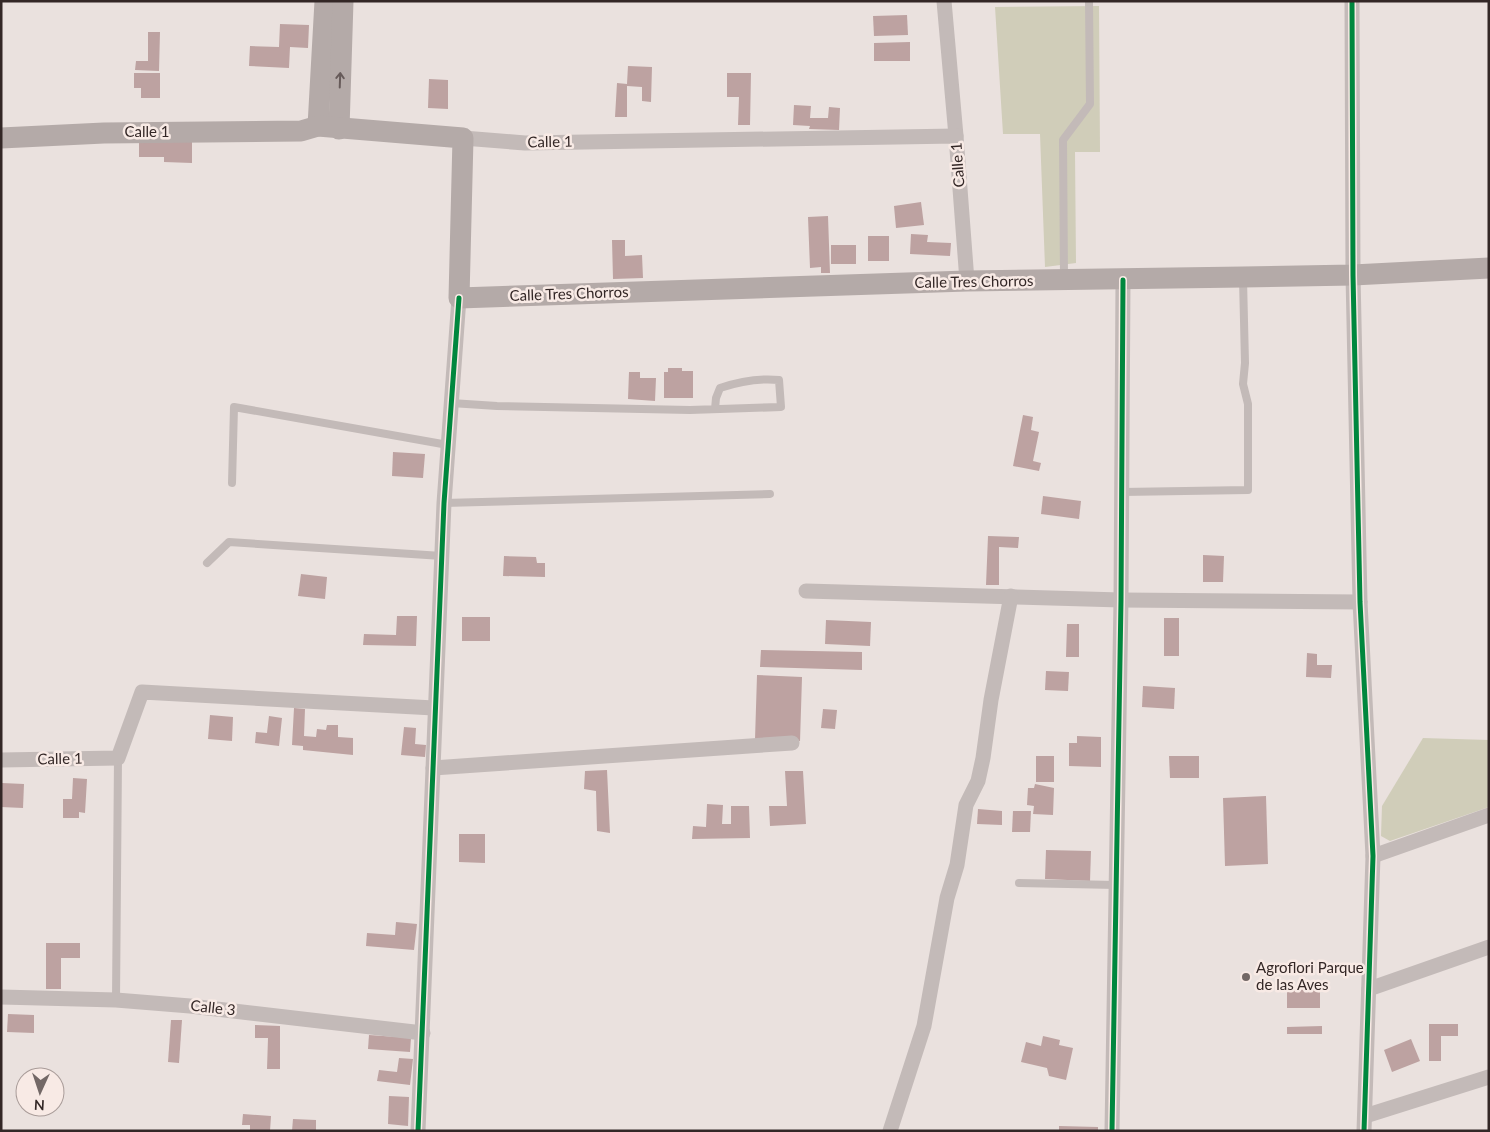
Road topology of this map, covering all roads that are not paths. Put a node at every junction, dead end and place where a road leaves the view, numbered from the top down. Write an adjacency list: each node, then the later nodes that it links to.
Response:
1 (325, 1): 6 (main road)
2 (343, 1): 7 (main road, one-way to 2)
3 (944, 1): 8 (street)
4 (1090, 1): 14 (lane)
5 (1352, 1): 12 (street)
6 (318, 126): 7 (main road, Calle 1); 9 (main road, Calle 1)
7 (339, 129): 10 (main road, Calle 1)
8 (956, 136): 10 (street, Calle 1); 16 (street, Calle 1)
9 (1, 138)
10 (463, 138): 17 (main road)
11 (1489, 268): 12 (main road, Calle Tres Chorros)
12 (1353, 275): 13 (main road, Calle Tres Chorros); 30 (street)
13 (1243, 277): 15 (main road, Calle Tres Chorros); 22 (lane)
14 (1064, 280): 15 (main road, Calle Tres Chorros); 16 (main road, Calle Tres Chorros)
15 (1123, 280): 22 (street)
16 (966, 281): 17 (main road, Calle Tres Chorros)
17 (458, 298): 18 (street)
18 (451, 403): 19 (lane); 20 (street)
19 (715, 409): 19 (lane)
20 (448, 445): 21 (lane); 24 (street)
21 (232, 483)
22 (1122, 492): 29 (street)
23 (770, 494): 24 (lane)
24 (444, 503): 25 (street)
25 (442, 556): 26 (lane); 31 (street)
26 (207, 563)
27 (806, 591): 28 (street)
28 (1011, 596): 29 (street); 48 (street)
29 (1121, 600): 30 (street); 39 (street)
30 (1360, 602): 37 (street)
31 (434, 708): 33 (street); 35 (street)
32 (792, 743): 35 (street)
33 (118, 758): 34 (street, Calle 1); 43 (lane)
34 (1, 760)
35 (433, 768): 44 (street)
36 (1489, 814): 37 (street)
37 (1373, 856): 41 (street)
38 (1018, 883): 39 (lane)
39 (1116, 884): 49 (street)
40 (1489, 947): 41 (street)
41 (1369, 989): 46 (street)
42 (1, 997): 43 (street, Calle 3)
43 (116, 1000): 44 (street, Calle 3)
44 (423, 1033): 47 (street)
45 (1489, 1077): 46 (street)
46 (1364, 1124)
47 (418, 1131)
48 (890, 1131)
49 (1112, 1131)

